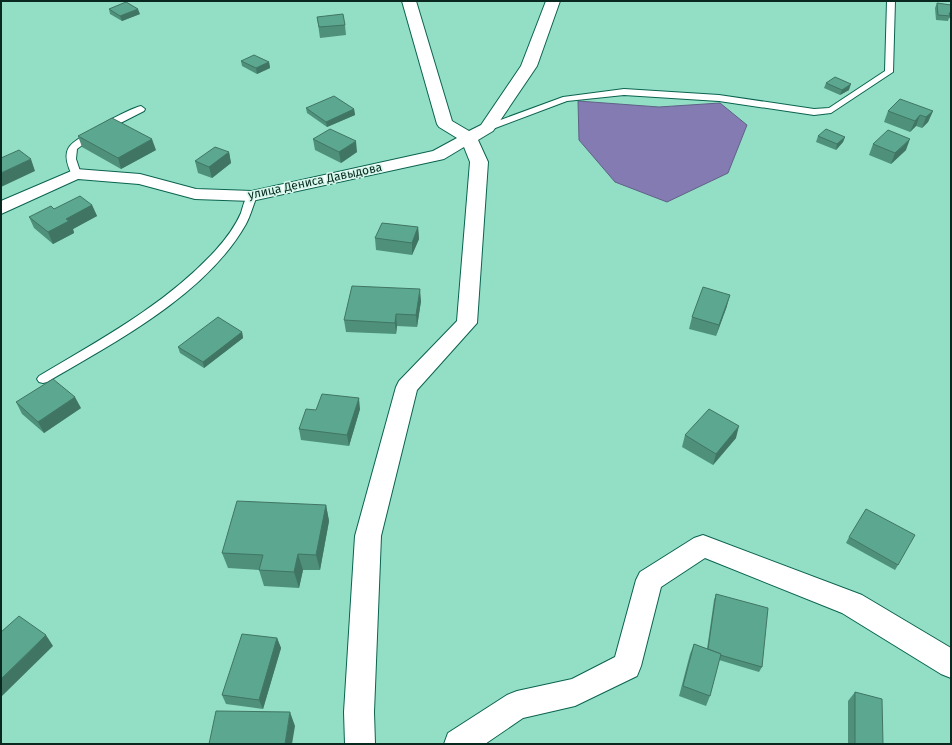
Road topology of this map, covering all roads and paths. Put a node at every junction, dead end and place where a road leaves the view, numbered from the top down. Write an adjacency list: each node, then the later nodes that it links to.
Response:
1 (409, 1): 5 (street)
2 (553, 1): 5 (street, улица Дениса Давыдова)
3 (891, 1): 5 (lane)
4 (141, 109): 6 (lane)
5 (478, 133): 7 (street, улица Дениса Давыдова); 11 (street)
6 (76, 174): 7 (street, улица Дениса Давыдова); 8 (street, улица Дениса Давыдова)
7 (252, 196): 9 (lane)
8 (1, 208)
9 (43, 379)
10 (951, 664): 12 (street)
11 (360, 744)
12 (458, 744)

